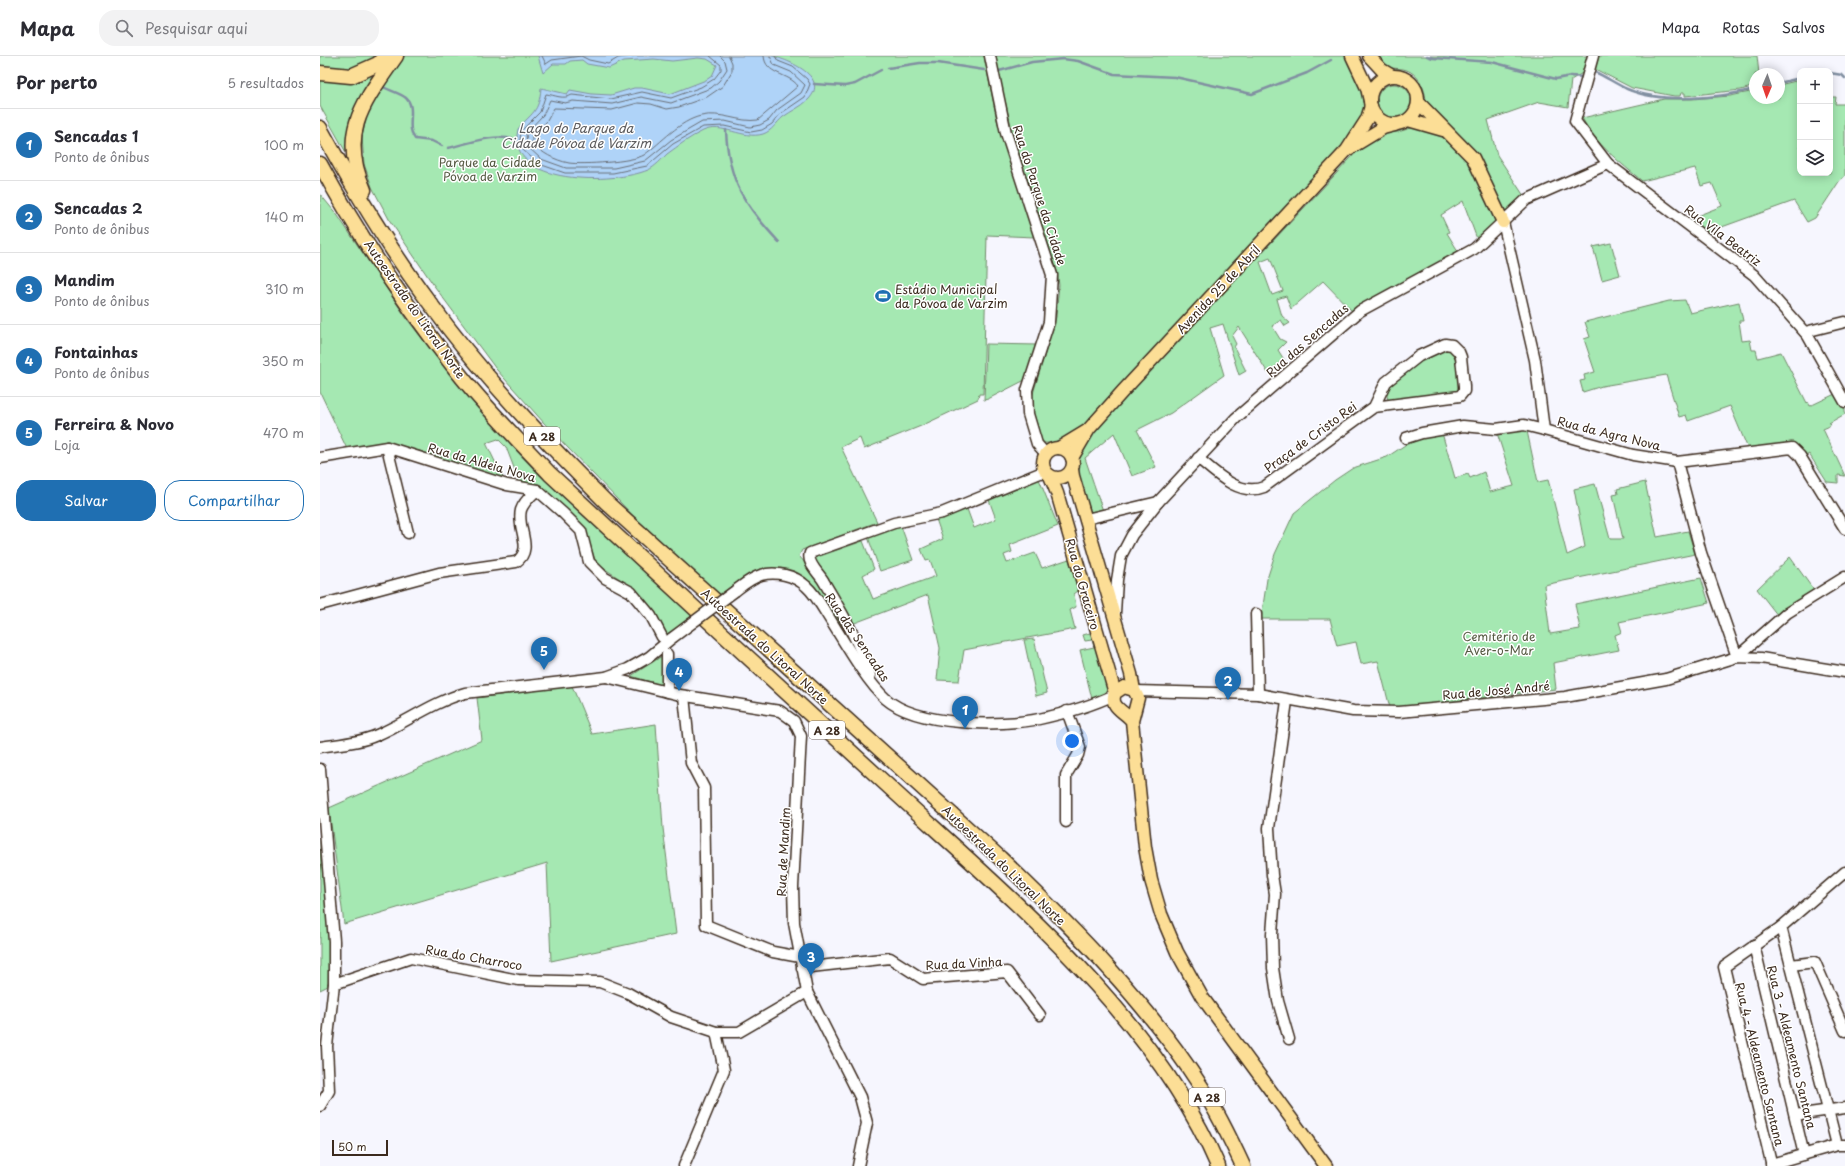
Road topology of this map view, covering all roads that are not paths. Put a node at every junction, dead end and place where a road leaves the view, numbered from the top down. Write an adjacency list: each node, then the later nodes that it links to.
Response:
1 (385, 56): 7 (highway)
2 (396, 56): 20 (highway)
3 (990, 56): 31 (street, Rua do Parque da Cidade)
4 (1352, 56): 10 (main road)
5 (1369, 56): 8 (main road)
6 (1593, 56): 17 (street, Rua Vila Beatriz)
7 (320, 73)
8 (1392, 76): 9 (main road); 10 (main road, Avenida 25 de Abril)
9 (1419, 103): 11 (main road); 14 (main road)
10 (1371, 104): 12 (main road); 15 (main road, Avenida 25 de Abril)
11 (1408, 120): 12 (main road, Avenida 25 de Abril); 14 (main road)
12 (1395, 124): 15 (main road, Avenida 25 de Abril)
13 (320, 128): 20 (highway, Autoestrada do Litoral Norte / A 28)
14 (1444, 130): 21 (main road)
15 (1347, 150): 26 (main road, Avenida 25 de Abril)
16 (320, 164): 19 (highway, Autoestrada do Litoral Norte / A 28)
17 (1608, 164): 21 (street, Rua das Sencadas); 23 (street, Rua Vila Beatriz)
18 (320, 182): 19 (highway)
19 (343, 206): 87 (highway, Autoestrada do Litoral Norte / A 28)
20 (369, 212): 88 (highway, Autoestrada do Litoral Norte / A 28)
21 (1502, 222): 27 (street, Rua da Agra Nova); 33 (street, Rua das Sencadas)
22 (1845, 322): 23 (street)
23 (1805, 332): 24 (street, Rua Vila Beatriz)
24 (1845, 402)
25 (1374, 406): 25 (street, Praça de Cristo Rei); 33 (street, Praça de Cristo Rei)
26 (1090, 429): 30 (main road, Avenida 25 de Abril); 35 (main road, Avenida 25 de Abril)
27 (1544, 430): 28 (street); 34 (street, Rua da Agra Nova)
28 (1406, 438)
29 (387, 447): 32 (street, Rua da Aldeia Nova); 37 (street, Rua da Aldeia Nova); 41 (street)
30 (1059, 448): 31 (main road, Avenida 25 de Abril); 35 (main road)
31 (1046, 454): 36 (main road)
32 (320, 458)
33 (1198, 458): 38 (street, Rua das Sencadas)
34 (1677, 462): 40 (street, Rua da Agra Nova); 49 (street)
35 (1072, 463): 36 (main road, Avenida 25 de Abril); 39 (main road)
36 (1048, 474): 50 (main road, Rua do Graceiro); 53 (street)
37 (537, 490): 43 (street); 46 (street, Rua da Aldeia Nova)
38 (1158, 502): 39 (street); 45 (street, Rua das Sencadas)
39 (1086, 519): 45 (main road)
40 (1845, 529)
41 (408, 533)
42 (1845, 577): 49 (street)
43 (320, 605)
44 (1256, 614): 55 (street)
45 (1115, 619): 47 (main road)
46 (662, 637)
47 (1125, 652): 50 (main road); 58 (main road)
48 (667, 654): 54 (street)
49 (1737, 657): 51 (street, Rua de José André); 59 (street, Rua de José André)
50 (1104, 658): 56 (main road, Rua do Graceiro)
51 (1845, 672)
52 (606, 676): 53 (street, Rua das Sencadas, bridge); 54 (street, Rua de Mandim); 63 (street)
53 (874, 686): 60 (street, Rua das Sencadas)
54 (667, 692): 57 (street, Rua de Mandim)
55 (1258, 694): 58 (street, Rua de José André); 59 (street, Rua de José André)
56 (1112, 695): 58 (main road); 60 (street, Rua das Sencadas); 61 (main road)
57 (684, 696): 69 (street); 69 (street, Rua de Mandim)
58 (1138, 696): 61 (main road); 62 (main road)
59 (1287, 701): 77 (street)
60 (1067, 711): 65 (street)
61 (1123, 712): 62 (main road)
62 (1132, 721): 89 (main road)
63 (320, 747)
64 (320, 769): 72 (street)
65 (1066, 822)
66 (1845, 872): 67 (street)
67 (1781, 926): 68 (street); 70 (street)
68 (1754, 945): 81 (street, Rua 3 - Aldeamento Santana); 84 (street, Rua 4 - Aldeamento Santana)
69 (800, 957): 71 (street, Rua de Mandim)
70 (1791, 965): 75 (street); 80 (street)
71 (802, 968): 73 (street, Rua de Mandim); 74 (street, Rua da Vinha)
72 (334, 984): 76 (street, Rua do Charroco); 78 (street)
73 (807, 992): 76 (street, Rua do Charroco); 86 (street, Rua de Mandim)
74 (1040, 1015)
75 (1845, 1031)
76 (716, 1032): 85 (street)
77 (1289, 1039)
78 (320, 1106)
79 (1845, 1108): 80 (street)
80 (1827, 1111): 81 (street); 82 (street)
81 (1795, 1115): 83 (street, Rua 3 - Aldeamento Santana)
82 (1841, 1145): 83 (street)
83 (1804, 1154): 84 (street)
84 (1771, 1165)
85 (684, 1166)
86 (858, 1166)
87 (1218, 1166)
88 (1243, 1166)
89 (1326, 1166)

